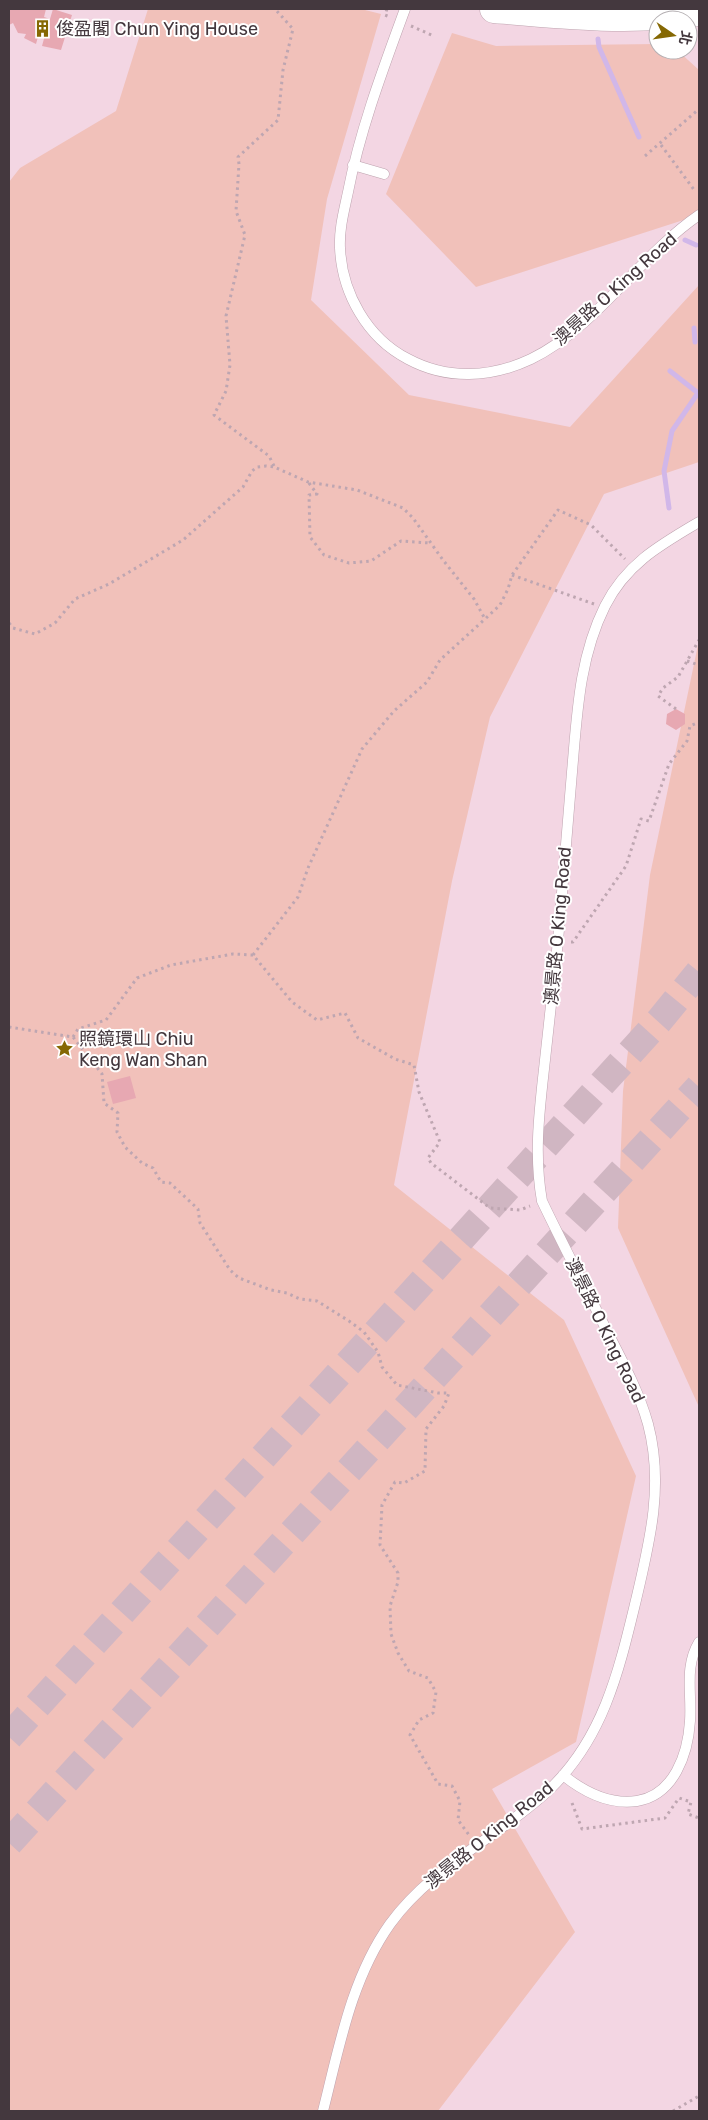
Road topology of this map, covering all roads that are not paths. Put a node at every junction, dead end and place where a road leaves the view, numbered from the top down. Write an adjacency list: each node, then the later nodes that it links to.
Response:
1 (405, 9): 4 (lane, 澳景路 O King Road)
2 (494, 9): 3 (main road)
3 (648, 16)
4 (353, 165): 5 (lane); 6 (lane, 澳景路 O King Road)
5 (384, 174)
6 (699, 215)
7 (699, 522): 9 (lane, 澳景路 O King Road)
8 (699, 1642): 9 (lane)
9 (563, 1775): 10 (lane, 澳景路 O King Road)
10 (323, 2111)

